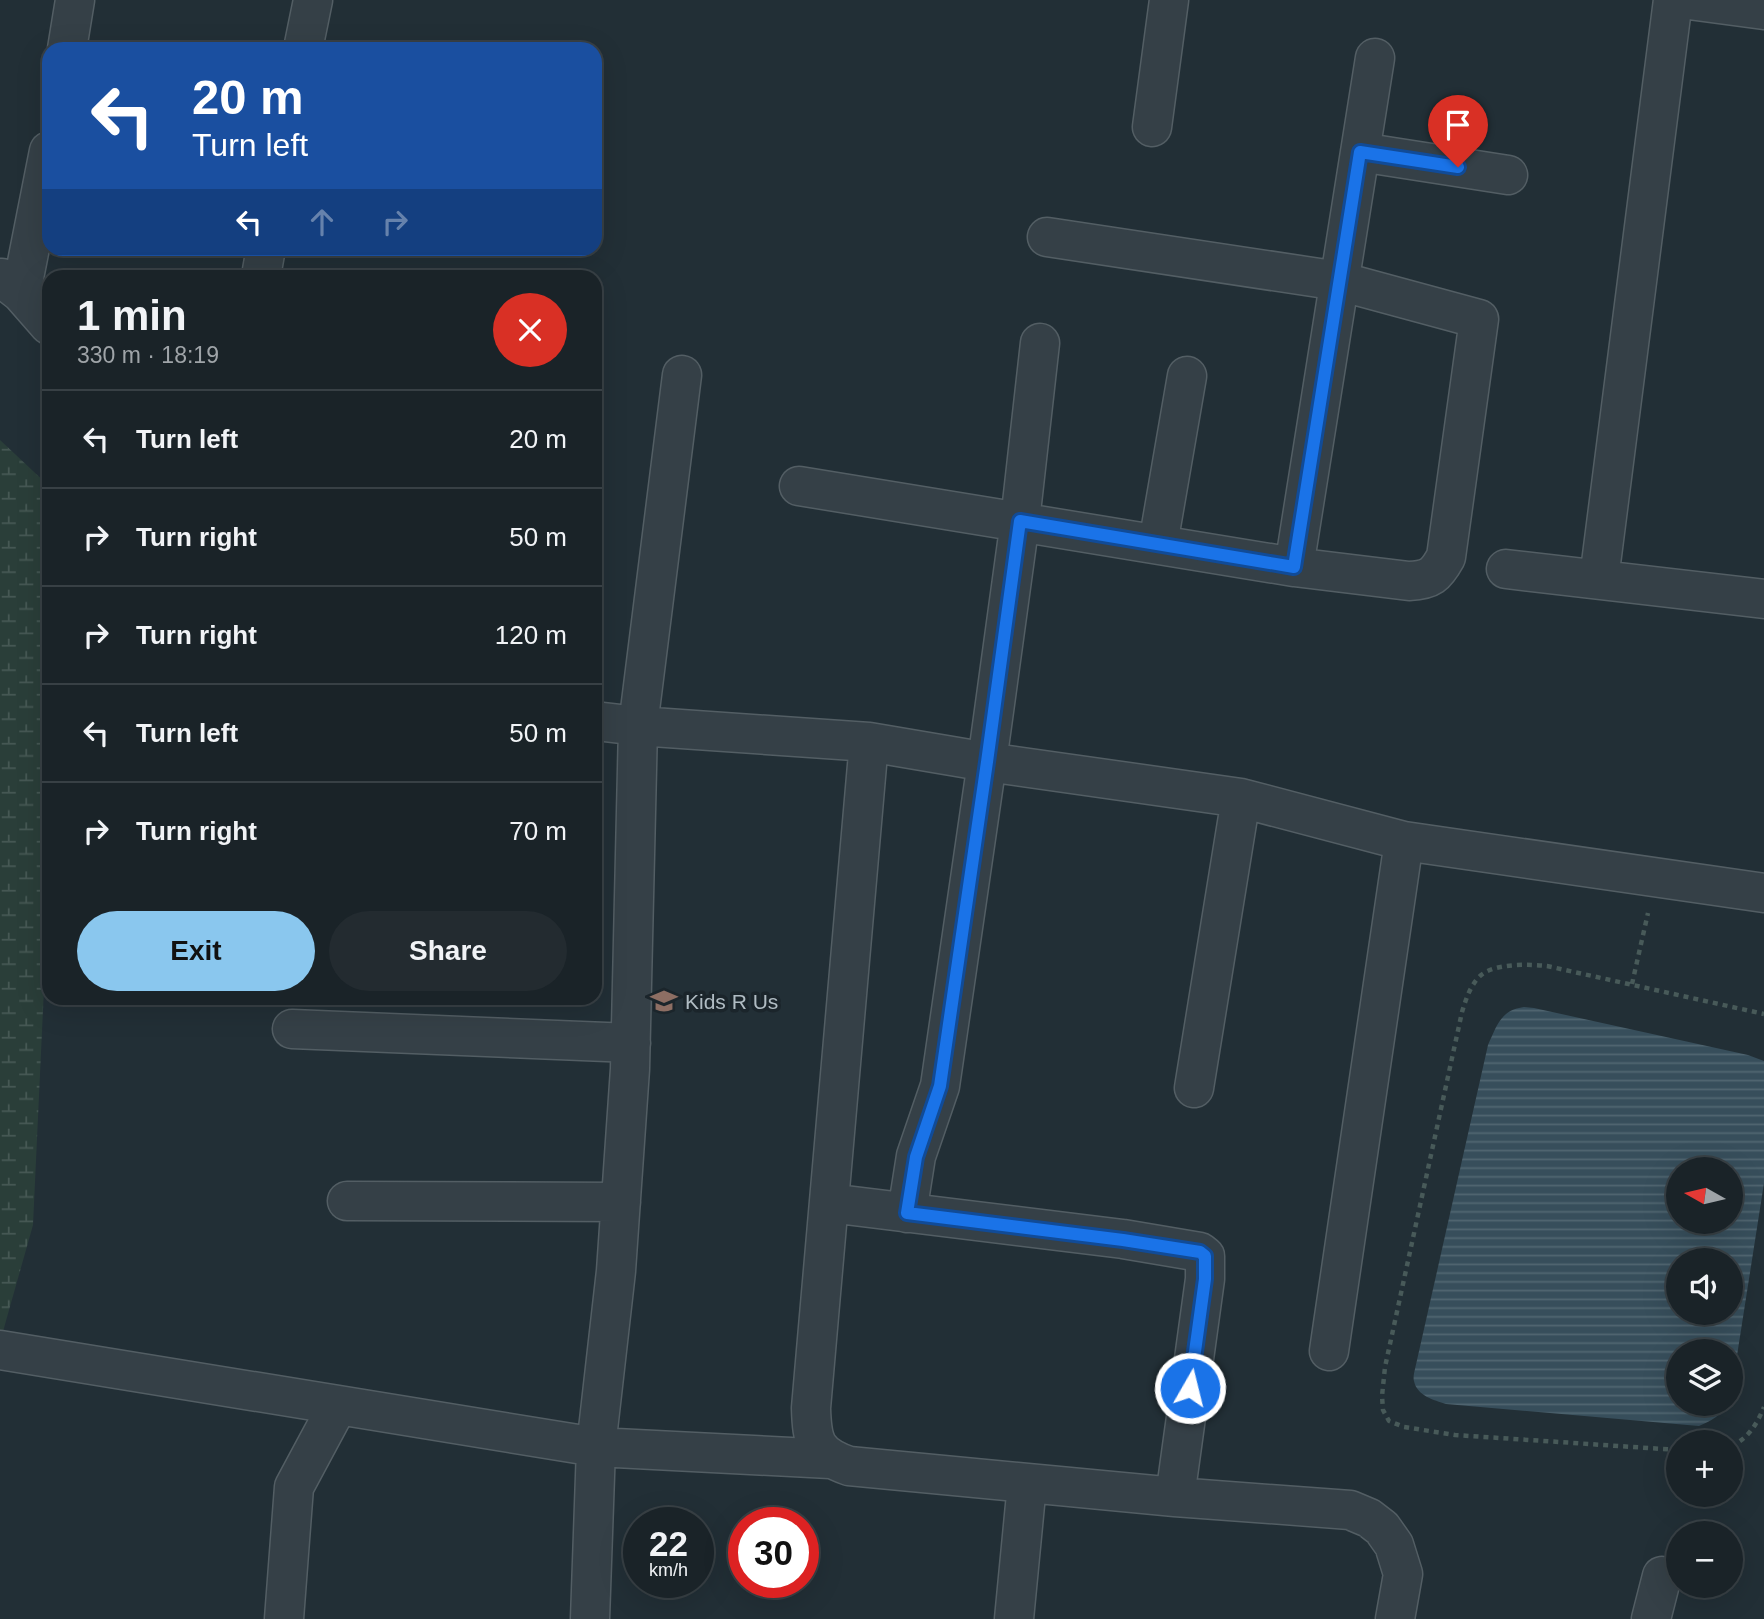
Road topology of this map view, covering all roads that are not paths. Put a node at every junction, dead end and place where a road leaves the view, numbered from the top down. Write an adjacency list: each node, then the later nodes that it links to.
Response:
1 (75, 0): 7 (street)
2 (313, 0): 8 (street)
3 (1169, 0): 10 (street)
4 (1674, 0): 26 (street)
5 (1689, 0): 6 (street)
6 (1764, 10)
7 (68, 42)
8 (304, 42)
9 (1375, 58): 11 (street)
10 (1152, 127)
11 (1360, 152): 13 (street); 15 (street)
12 (42, 175): 16 (street)
13 (1507, 175)
14 (1047, 237): 15 (street)
15 (1339, 281): 24 (street); 24 (street)
16 (10, 284): 17 (street)
17 (42, 317)
18 (1040, 342): 22 (street)
19 (682, 375): 29 (street)
20 (1187, 376): 23 (street)
21 (799, 486): 22 (street)
22 (1020, 521): 23 (street); 31 (street)
23 (1158, 544): 24 (street)
24 (1294, 567)
25 (1506, 569): 26 (street)
26 (1599, 579): 27 (street)
27 (1764, 599)
28 (602, 722): 29 (street)
29 (638, 726): 30 (street); 36 (street)
30 (869, 742): 31 (street); 40 (street)
31 (987, 762): 32 (street); 41 (street)
32 (1241, 798): 33 (street); 37 (street)
33 (1404, 842): 34 (street); 43 (street)
34 (1764, 893)
35 (292, 1029): 36 (street)
36 (631, 1043): 39 (street)
37 (1194, 1088)
38 (348, 1201): 39 (street)
39 (621, 1202): 45 (street)
40 (829, 1203): 41 (street); 46 (street)
41 (907, 1213): 48 (street)
42 (0, 1350): 44 (street)
43 (1329, 1351)
44 (338, 1405): 45 (street); 50 (street)
45 (596, 1447): 46 (street); 51 (street)
46 (830, 1459): 47 (street)
47 (1027, 1484): 48 (street); 52 (street)
48 (1175, 1497): 53 (street)
49 (1662, 1576): 54 (street)
50 (284, 1619)
51 (590, 1619)
52 (1014, 1619)
53 (1395, 1619)
54 (1651, 1619)

